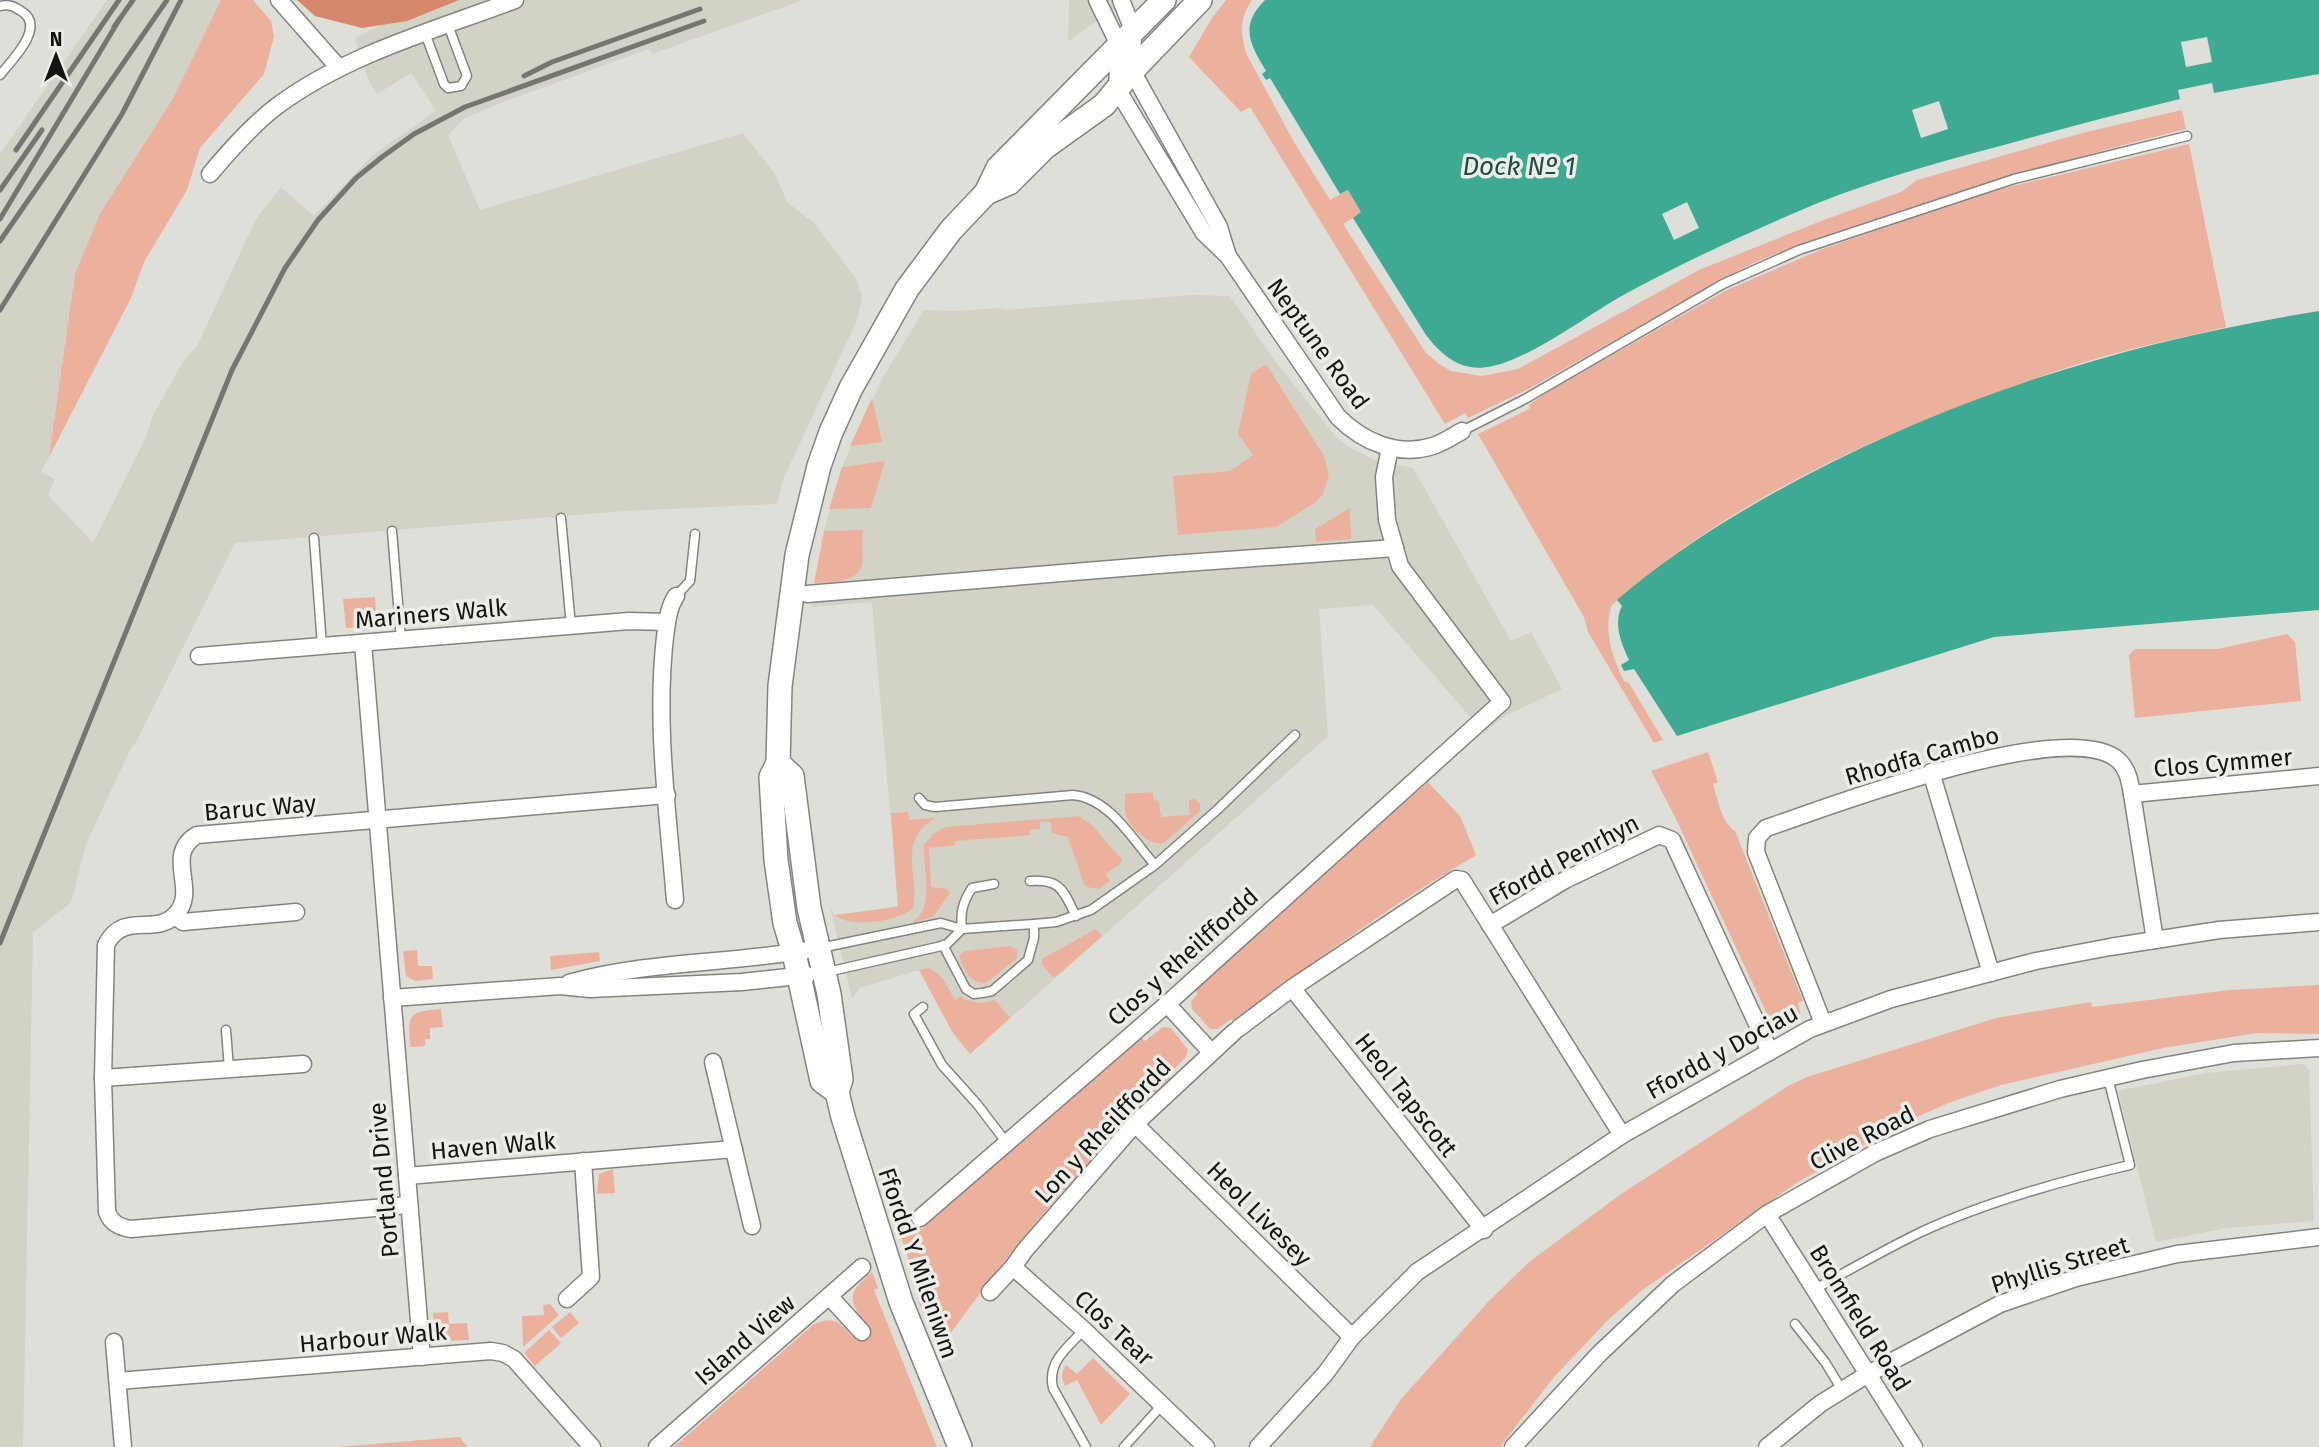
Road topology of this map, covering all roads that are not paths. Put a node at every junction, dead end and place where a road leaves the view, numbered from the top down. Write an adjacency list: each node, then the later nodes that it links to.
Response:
1 (279, 0): 11 (street)
2 (516, 0): 8 (street)
3 (1097, 0): 10 (street)
4 (1121, 0): 10 (street)
5 (1164, 0): 10 (street, Ffordd Y Mileniwm)
6 (1200, 0): 12 (street, Ffordd Y Mileniwm)
7 (0, 6): 13 (lane)
8 (448, 25): 9 (street); 9 (lane)
9 (425, 33): 11 (street)
10 (1126, 38): 12 (street); 14 (street); 17 (street, Ffordd Y Mileniwm)
11 (339, 68): 16 (street)
12 (1132, 71): 14 (street, Ffordd Y Mileniwm); 18 (street, Neptune Road)
13 (0, 75)
14 (1117, 89): 17 (street, Ffordd Y Mileniwm); 18 (street, Neptune Road)
15 (2187, 136): 19 (lane)
16 (210, 174)
17 (986, 193): 35 (street, Ffordd Y Mileniwm)
18 (1228, 256): 20 (street, Neptune Road)
19 (1462, 431): 20 (street, Neptune Road)
20 (1390, 447): 25 (street)
21 (561, 518): 29 (lane)
22 (392, 531): 30 (lane)
23 (695, 534): 27 (lane)
24 (314, 538): 32 (lane)
25 (1395, 548): 26 (street); 63 (street, Clos y Rheilffordd)
26 (807, 594)
27 (676, 596): 28 (street)
28 (667, 622): 29 (street, Mariners Walk); 39 (street)
29 (570, 626): 30 (street, Mariners Walk)
30 (401, 640): 31 (street, Mariners Walk)
31 (363, 643): 32 (street, Mariners Walk); 41 (street, Portland Drive)
32 (322, 646): 33 (street, Mariners Walk)
33 (199, 656)
34 (1295, 735): 42 (lane)
35 (778, 763): 55 (street, Ffordd Y Mileniwm); 56 (street, Ffordd Y Mileniwm)
36 (1931, 772): 38 (street, Rhodfa Cambo); 58 (street); 65 (street, Rhodfa Cambo)
37 (2319, 776): 38 (street, Clos Cymmer)
38 (2132, 794): 53 (street, Rhodfa Cambo)
39 (667, 796): 41 (street); 45 (street)
40 (919, 799): 42 (lane)
41 (378, 820): 47 (street, Baruc Way); 62 (street, Portland Drive)
42 (1154, 865): 48 (lane)
43 (1030, 881): 48 (lane)
44 (994, 884): 52 (lane)
45 (675, 900)
46 (296, 912): 47 (street)
47 (175, 916): 73 (street)
48 (1076, 916): 50 (lane)
49 (2319, 922): 53 (street, Ffordd y Dociau)
50 (1034, 924): 52 (lane); 54 (lane)
51 (1490, 925): 61 (street, Lon y Rheilffordd); 69 (street, Ffordd Penrhyn); 77 (street, Ffordd Penrhyn)
52 (962, 929): 54 (lane); 55 (lane)
53 (2155, 940): 58 (street, Ffordd y Dociau)
54 (943, 946): 57 (lane)
55 (819, 948): 56 (street); 57 (street, Ffordd Y Mileniwm)
56 (794, 953): 59 (street, Ffordd Y Mileniwm); 60 (street)
57 (824, 973): 59 (street); 75 (street, Ffordd Y Mileniwm)
58 (1991, 973): 65 (street, Ffordd y Dociau)
59 (799, 976): 60 (street); 75 (street, Ffordd Y Mileniwm)
60 (560, 986): 62 (street)
61 (1293, 988): 68 (street, Lon y Rheilffordd); 86 (street, Heol Tapscott)
62 (392, 998): 81 (street, Portland Drive)
63 (1167, 1004): 68 (street); 78 (street, Clos y Rheilffordd)
64 (923, 1007): 78 (lane)
65 (1823, 1023): 69 (street, Ffordd y Dociau)
66 (226, 1030): 72 (lane)
67 (2319, 1048): 74 (street, Clive Road)
68 (1211, 1052): 76 (street, Lon y Rheilffordd)
69 (1770, 1052): 77 (street, Ffordd y Dociau)
70 (713, 1062): 79 (street)
71 (303, 1064): 72 (street)
72 (229, 1069): 73 (street)
73 (103, 1078): 82 (street)
74 (2108, 1078): 83 (street, Clive Road); 90 (lane)
75 (837, 1093): 107 (street, Ffordd Y Mileniwm)
76 (1135, 1124): 89 (street, Lon y Rheilffordd); 97 (street, Heol Livesey)
77 (1622, 1135): 86 (street, Ffordd y Dociau)
78 (1006, 1142): 84 (street, Clos y Rheilffordd)
79 (734, 1149): 80 (street, Haven Walk); 85 (street)
80 (583, 1161): 81 (street, Haven Walk); 93 (street, Haven Walk)
81 (407, 1175): 82 (street, Portland Drive)
82 (409, 1205): 99 (street, Portland Drive)
83 (1767, 1214): 90 (street, Bromfield Road); 112 (street, Clive Road)
84 (920, 1218)
85 (752, 1226)
86 (1484, 1230): 97 (street, Ffordd y Dociau)
87 (2319, 1237): 100 (street, Phyllis Street)
88 (862, 1267): 92 (street, Island View)
89 (1013, 1267): 91 (street); 95 (street, Clos Tear)
90 (1815, 1289): 100 (street, Bromfield Road)
91 (990, 1292)
92 (830, 1296): 96 (street); 106 (street, Island View)
93 (567, 1299)
94 (1795, 1324): 102 (lane)
95 (1084, 1331): 103 (street, Clos Tear); 108 (lane)
96 (862, 1332)
97 (1352, 1338): 111 (street, Ffordd y Dociau)
98 (114, 1342): 101 (street)
99 (422, 1357): 101 (street, Harbour Walk); 105 (street, Harbour Walk)
100 (1868, 1374): 102 (street, Phyllis Street); 114 (street, Bromfield Road)
101 (118, 1381): 104 (street)
102 (1842, 1390): 113 (street, Phyllis Street)
103 (1163, 1405): 109 (lane); 110 (street, Clos Tear)
104 (123, 1447)
105 (592, 1447)
106 (657, 1447)
107 (960, 1447)
108 (1086, 1447)
109 (1124, 1447)
110 (1206, 1447)
111 (1258, 1447)
112 (1513, 1447)
113 (1767, 1447)
114 (1914, 1447)

